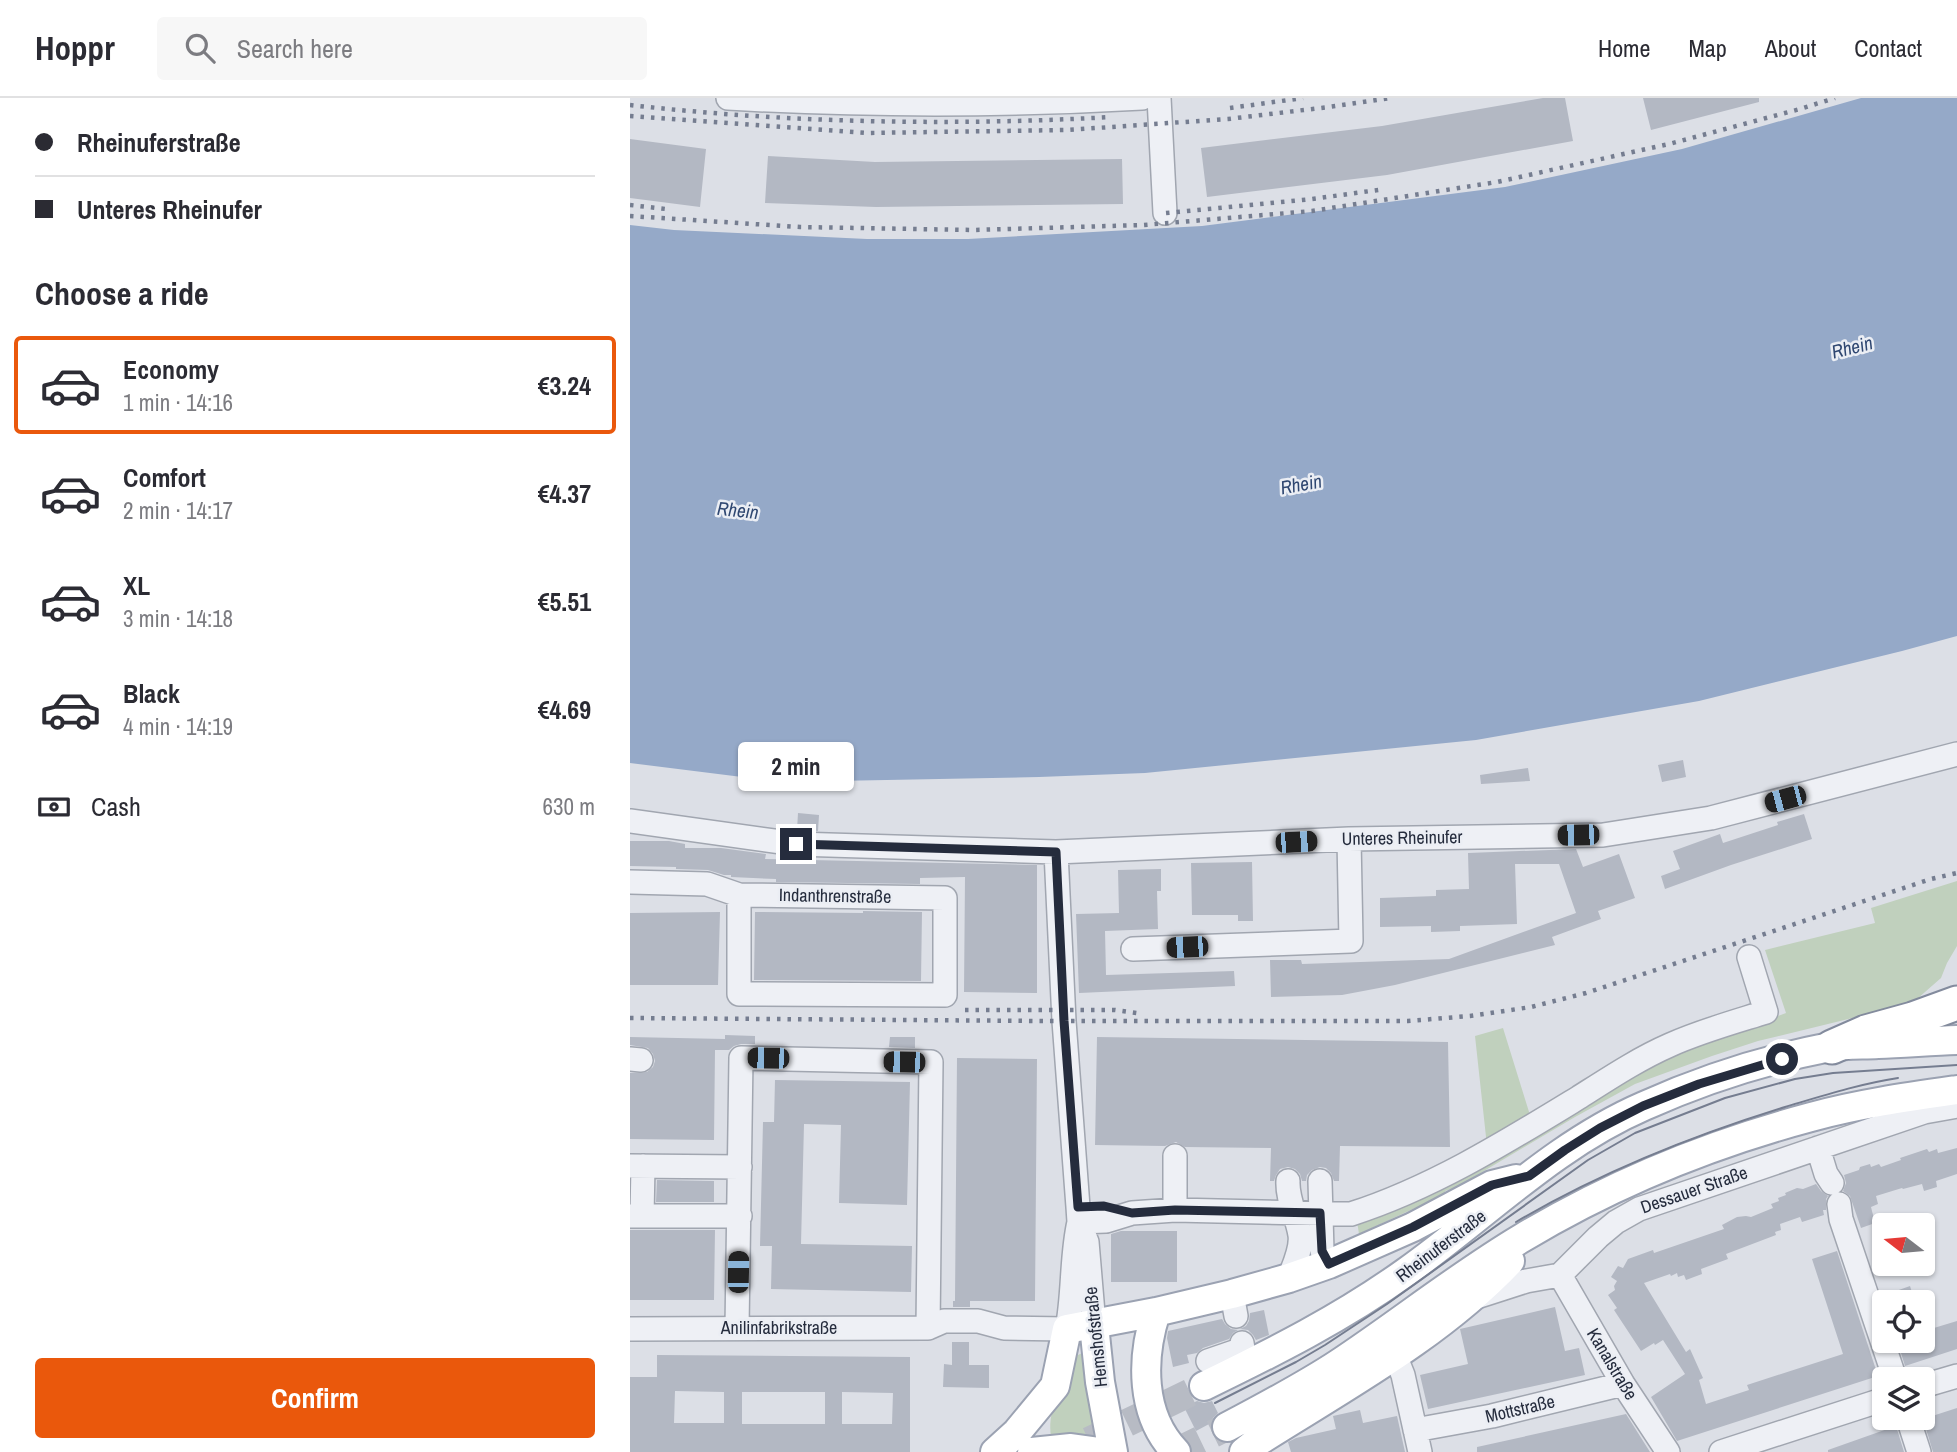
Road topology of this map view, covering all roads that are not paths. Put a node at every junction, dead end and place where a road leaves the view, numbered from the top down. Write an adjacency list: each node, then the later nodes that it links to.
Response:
1 (728, 98): 4 (street)
2 (1142, 98): 4 (street)
3 (1158, 98): 5 (street)
4 (960, 102)
5 (1165, 213)
6 (1957, 754): 8 (street, Unteres Rheinufer)
7 (630, 821): 9 (street, Unteres Rheinufer)
8 (1349, 839): 9 (street, Unteres Rheinufer); 12 (street)
9 (1056, 852): 26 (street, Hemshofstraße)
10 (630, 882): 11 (street, Indanthrenstraße)
11 (739, 895): 11 (street, Indanthrenstraße)
12 (1133, 949)
13 (1749, 957): 25 (street)
14 (1957, 1003): 16 (highway)
15 (1957, 1040): 16 (main road, Rheinuferstraße)
16 (1832, 1047): 23 (main road, Rheinuferstraße)
17 (1957, 1090): 29 (main road, Rheinuferstraße)
18 (1957, 1106): 19 (street, Dessauer Straße)
19 (1818, 1147): 31 (street, Dessauer Straße); 41 (street)
20 (1175, 1156): 24 (street)
21 (636, 1166): 22 (street); 27 (street)
22 (740, 1167): 28 (street); 37 (street)
23 (1529, 1176): 30 (main road); 42 (main road, Rheinuferstraße)
24 (1175, 1210): 25 (street); 26 (street)
25 (1304, 1212): 25 (street); 30 (street); 32 (street)
26 (1079, 1214): 35 (street, Hemshofstraße)
27 (636, 1216): 28 (street)
28 (740, 1216): 36 (street)
29 (1543, 1226): 33 (main road); 48 (main road, Rheinuferstraße)
30 (1329, 1264): 32 (main road)
31 (1560, 1275): 33 (street); 45 (street, Kanalstraße)
32 (1289, 1278): 34 (main road)
33 (1470, 1299): 40 (main road)
34 (1156, 1312): 35 (main road); 55 (main road)
35 (1080, 1327): 37 (street, Anilinfabrikstraße); 46 (main road); 54 (main road, Hemshofstraße)
36 (737, 1328): 37 (street, Anilinfabrikstraße); 38 (street, Anilinfabrikstraße)
37 (928, 1328)
38 (630, 1329)
39 (1242, 1343): 42 (street)
40 (1395, 1355): 50 (street, Mottstraße); 56 (main road)
41 (1891, 1367)
42 (1206, 1373)
43 (1957, 1376): 44 (street)
44 (1935, 1382)
45 (1623, 1384): 50 (street, Mottstraße); 57 (street, Kanalstraße)
46 (1055, 1386): 51 (main road); 52 (main road)
47 (1872, 1403): 58 (street)
48 (1227, 1427)
49 (1912, 1430): 59 (street)
50 (1418, 1441)
51 (1040, 1451): 53 (main road)
52 (995, 1452)
53 (1100, 1452)
54 (1113, 1452)
55 (1176, 1452)
56 (1244, 1452)
57 (1668, 1452)
58 (1721, 1452)
59 (1919, 1452)

